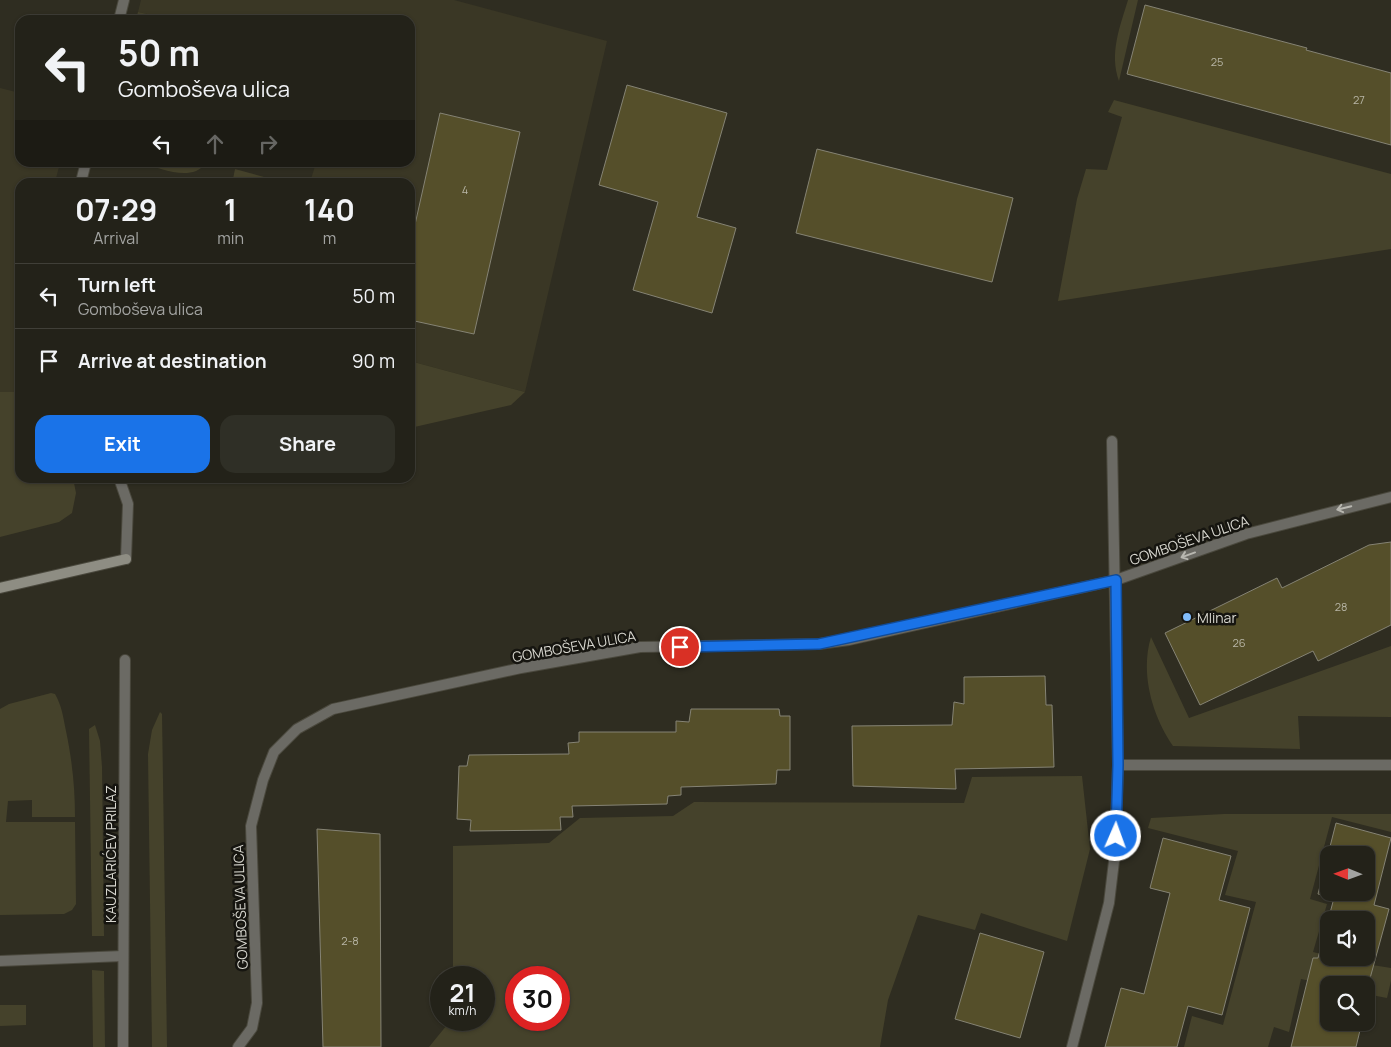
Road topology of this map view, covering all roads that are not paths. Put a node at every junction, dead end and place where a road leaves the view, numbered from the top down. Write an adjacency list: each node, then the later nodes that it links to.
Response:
1 (124, 0): 2 (street)
2 (120, 15)
3 (1112, 441): 7 (street)
4 (121, 483): 6 (street)
5 (1391, 496): 7 (street, GOMBOŠEVA ULICA, one-way to 7)
6 (126, 559): 8 (main road)
7 (1116, 580): 10 (street); 15 (street, GOMBOŠEVA ULICA)
8 (0, 588)
9 (125, 660): 12 (street, KAUZLARIĆEV PRILAZ)
10 (1118, 765): 11 (street); 16 (street)
11 (1391, 766)
12 (124, 956): 13 (street); 14 (street, KAUZLARIĆEV PRILAZ)
13 (0, 961)
14 (123, 1047)
15 (238, 1047)
16 (1072, 1047)

